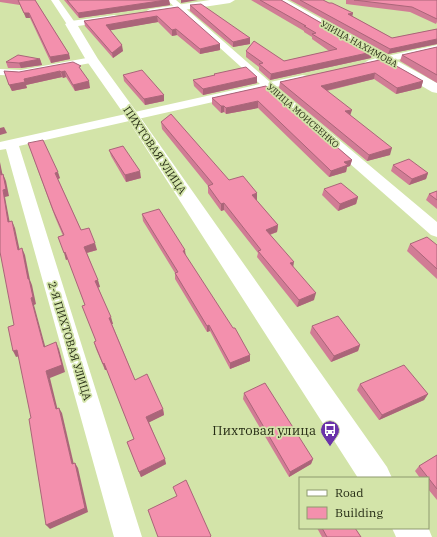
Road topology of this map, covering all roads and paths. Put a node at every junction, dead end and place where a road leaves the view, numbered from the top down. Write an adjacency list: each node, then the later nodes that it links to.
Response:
1 (55, 0): 7 (street, ПИХТОВАЯ УЛИЦА)
2 (230, 0): 4 (street)
3 (280, 0): 9 (street, УЛИЦА НАХИМОВА)
4 (175, 4): 5 (street); 14 (street, УЛИЦА МОИСЕЕНКО)
5 (137, 14)
6 (122, 16): 7 (street)
7 (71, 24): 10 (street, ПИХТОВАЯ УЛИЦА)
8 (437, 48): 9 (street)
9 (388, 59): 11 (street); 15 (street, УЛИЦА НАХИМОВА)
10 (92, 60): 12 (street); 16 (street, ПИХТОВАЯ УЛИЦА)
11 (358, 66)
12 (0, 72)
13 (313, 76): 14 (street)
14 (268, 86): 16 (street); 18 (street, УЛИЦА МОИСЕЕНКО)
15 (437, 89)
16 (133, 117): 17 (street); 19 (street, ПИХТОВАЯ УЛИЦА)
17 (6, 145): 20 (street, 2-Я ПИХТОВАЯ УЛИЦА)
18 (437, 231)
19 (375, 477)
20 (128, 537)

